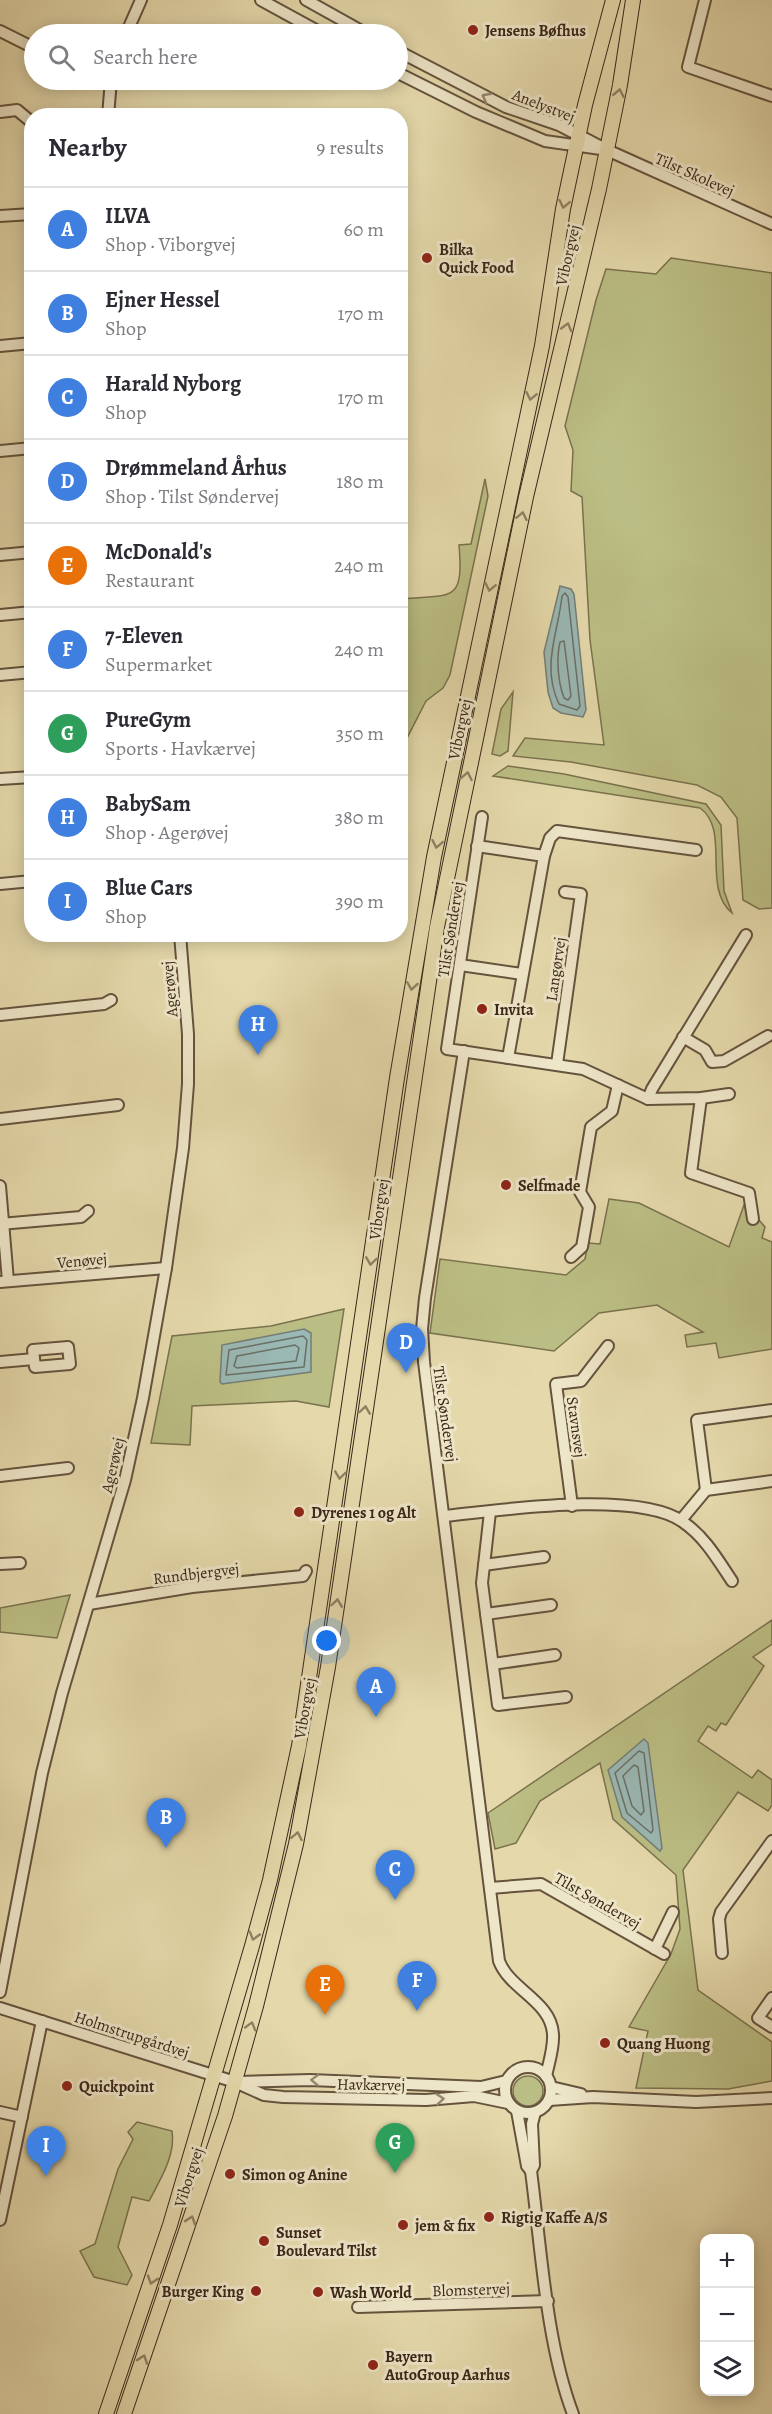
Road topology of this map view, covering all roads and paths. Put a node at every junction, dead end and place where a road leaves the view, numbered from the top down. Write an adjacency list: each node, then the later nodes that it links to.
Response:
1 (141, 0): 7 (street)
2 (261, 0): 8 (street)
3 (306, 0): 9 (street)
4 (613, 0): 19 (main road, Viborgvej)
5 (633, 0): 20 (main road, Viborgvej, one-way to 5)
6 (705, 0): 15 (street)
7 (130, 24)
8 (305, 24)
9 (349, 24)
10 (0, 31): 11 (street)
11 (24, 43)
12 (408, 56): 19 (street, Anelystvej, one-way to 12)
13 (408, 78): 19 (street, Anelystvej)
14 (110, 90): 16 (street)
15 (772, 96)
16 (109, 108)
17 (0, 112): 18 (street)
18 (24, 116)
19 (578, 141): 20 (street, Anelystvej); 102 (main road, Viborgvej, one-way to 102)
20 (607, 150): 23 (street, Tilst Skolevej); 105 (main road, Viborgvej, one-way to 20)
21 (24, 214): 22 (street)
22 (0, 216)
23 (772, 224)
24 (24, 344): 25 (street)
25 (0, 346)
26 (24, 449): 27 (street)
27 (0, 451)
28 (24, 553): 29 (street)
29 (0, 555)
30 (24, 613): 31 (street)
31 (0, 615)
32 (24, 673): 33 (street)
33 (0, 675)
34 (24, 778): 35 (street)
35 (0, 779)
36 (482, 816): 37 (street, Tilst Søndervej)
37 (477, 846): 39 (street); 45 (street, Tilst Søndervej)
38 (696, 850): 39 (street)
39 (544, 856): 46 (street)
40 (24, 882): 41 (street)
41 (0, 884)
42 (565, 892): 53 (street, Langørvej)
43 (746, 935): 50 (street)
44 (181, 942): 65 (street, Agerøvej)
45 (460, 965): 46 (street); 51 (street, Tilst Søndervej)
46 (522, 974): 52 (street)
47 (111, 999): 48 (street)
48 (0, 1015)
49 (768, 1036): 50 (street)
50 (683, 1037): 57 (street)
51 (464, 1051): 52 (street); 77 (street, Tilst Søndervej)
52 (508, 1058): 53 (street)
53 (557, 1064): 54 (street)
54 (618, 1085): 57 (street); 64 (street)
55 (729, 1094): 56 (street)
56 (701, 1098): 57 (street); 62 (street)
57 (648, 1099)
58 (118, 1106): 59 (street)
59 (0, 1119)
60 (0, 1186): 63 (street)
61 (88, 1211): 63 (street)
62 (753, 1219)
63 (2, 1224): 66 (street)
64 (571, 1257)
65 (166, 1268): 66 (street, Venøvej); 85 (street, Agerøvej)
66 (4, 1282)
67 (608, 1346): 75 (street, Stavnsvej)
68 (34, 1359): 69 (street)
69 (0, 1362)
70 (772, 1410): 74 (street)
71 (68, 1468): 72 (street)
72 (0, 1476)
73 (772, 1481): 74 (street)
74 (706, 1490): 78 (street)
75 (572, 1506): 76 (street); 78 (street)
76 (490, 1512): 77 (street); 82 (street)
77 (444, 1516): 92 (street, Tilst Søndervej)
78 (681, 1520): 84 (street)
79 (544, 1557): 82 (street)
80 (20, 1563): 81 (street)
81 (0, 1564)
82 (484, 1565): 87 (street)
83 (306, 1572): 85 (street, Rundbjergvej)
84 (732, 1581)
85 (89, 1604): 95 (street, Agerøvej)
86 (551, 1605): 87 (street)
87 (486, 1614): 89 (street)
88 (555, 1655): 89 (street)
89 (493, 1664): 90 (street)
90 (566, 1697)
91 (772, 1841): 94 (street)
92 (489, 1888): 93 (street, Tilst Søndervej); 100 (street, Tilst Søndervej)
93 (673, 1912)
94 (722, 1953)
95 (0, 1992)
96 (772, 1998): 99 (street)
97 (0, 2008): 98 (street, Holmstrupgårdvej)
98 (42, 2021): 102 (street, Holmstrupgårdvej); 116 (street)
99 (772, 2027)
100 (552, 2048): 101 (street); 103 (street, Tilst Søndervej)
101 (536, 2068): 103 (street); 104 (street)
102 (214, 2076): 105 (street, Havkærvej); 121 (main road, Viborgvej, one-way to 121)
103 (546, 2076): 106 (street)
104 (506, 2080): 105 (street, Havkærvej, one-way to 105); 112 (street)
105 (235, 2082): 112 (street, Havkærvej, one-way to 112); 122 (main road, Viborgvej, one-way to 105)
106 (551, 2087): 108 (street); 111 (street)
107 (772, 2093): 109 (street)
108 (593, 2097): 109 (street); 111 (street)
109 (751, 2098): 110 (street)
110 (772, 2098)
111 (549, 2100): 115 (street)
112 (508, 2103): 113 (street)
113 (517, 2111): 115 (street); 117 (street)
114 (0, 2112): 116 (street)
115 (535, 2112): 117 (street)
116 (21, 2117): 118 (street)
117 (531, 2171): 119 (street)
118 (0, 2220)
119 (548, 2301): 120 (street, Blomstervej); 123 (street)
120 (358, 2307)
121 (106, 2414)
122 (123, 2414)
123 (573, 2414)

